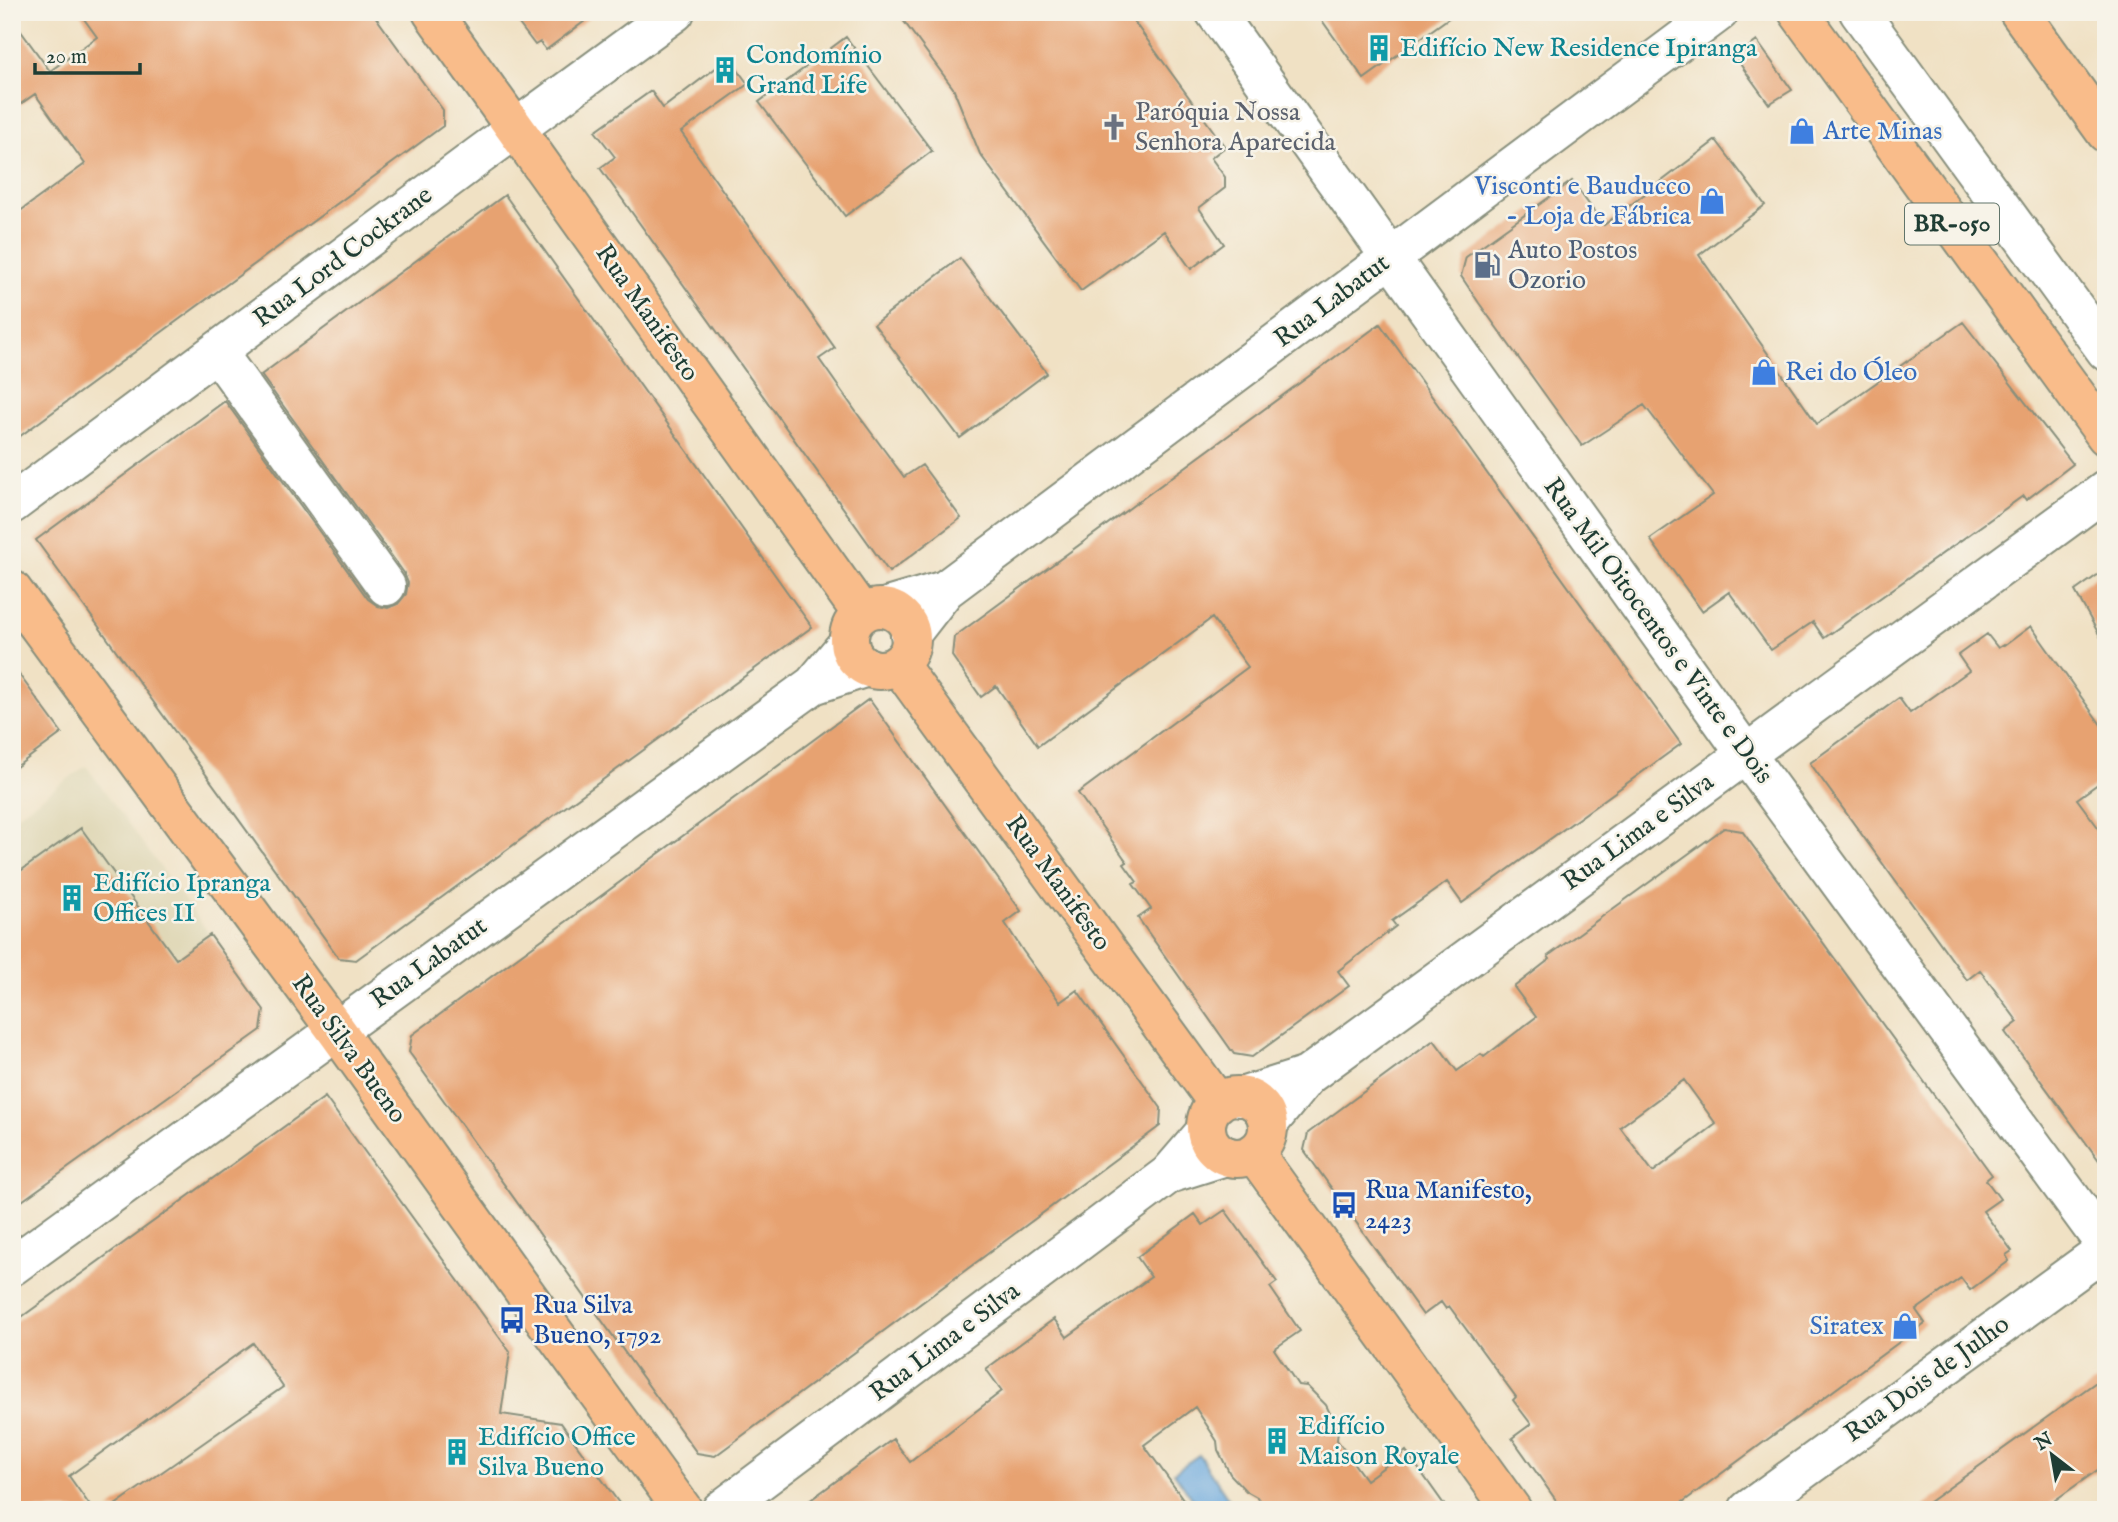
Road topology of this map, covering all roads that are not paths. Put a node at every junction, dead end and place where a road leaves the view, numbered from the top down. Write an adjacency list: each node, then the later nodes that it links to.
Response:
1 (432, 12): 8 (main road, Rua Manifesto)
2 (675, 12): 8 (street, Rua Lord Cockrane)
3 (1215, 12): 10 (street, Rua Mil Oitocentos e Vinte e Dois)
4 (1719, 12): 10 (street, Rua Labatut)
5 (1798, 12): 13 (main road, BR-050)
6 (1858, 12): 11 (street)
7 (2019, 12): 9 (main road)
8 (516, 128): 12 (street, Rua Lord Cockrane); 18 (main road, Rua Manifesto)
9 (2106, 134)
10 (1391, 257): 18 (street, Rua Labatut); 19 (street, Rua Mil Oitocentos e Vinte e Dois)
11 (2106, 351)
12 (217, 352): 15 (street, Rua Lord Cockrane); 16 (street)
13 (2106, 436)
14 (2106, 490): 19 (street, Rua Lima e Silva)
15 (12, 505)
16 (386, 586)
17 (12, 590): 20 (main road, Rua Silva Bueno)
18 (878, 638): 20 (street, Rua Labatut); 21 (main road, Rua Manifesto)
19 (1745, 753): 21 (street, Rua Lima e Silva); 22 (street, Rua Mil Oitocentos e Vinte e Dois)
20 (336, 1030): 23 (street, Rua Labatut); 24 (main road, Rua Silva Bueno)
21 (1236, 1127): 25 (street, Rua Lima e Silva); 26 (main road, Rua Manifesto)
22 (2106, 1247): 27 (street, Rua Dois de Julho)
23 (12, 1266)
24 (683, 1510)
25 (721, 1510)
26 (1512, 1510)
27 (1748, 1510)

